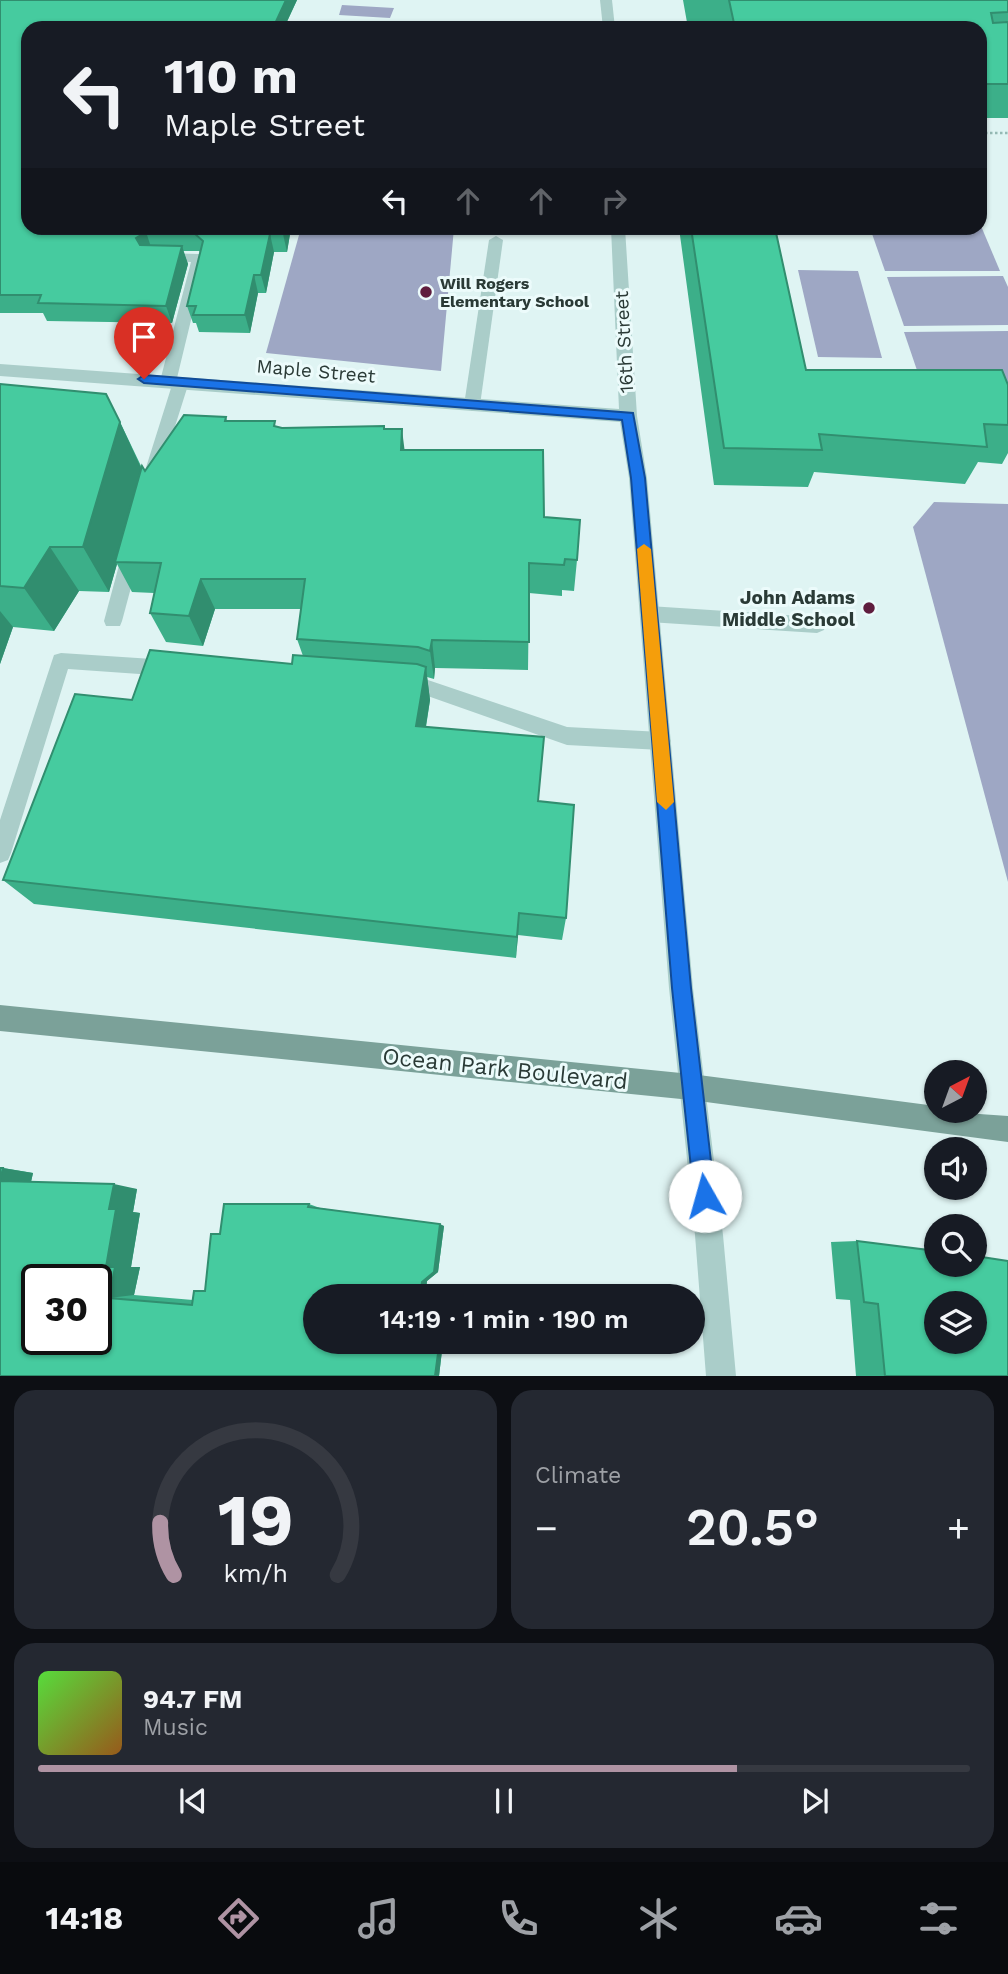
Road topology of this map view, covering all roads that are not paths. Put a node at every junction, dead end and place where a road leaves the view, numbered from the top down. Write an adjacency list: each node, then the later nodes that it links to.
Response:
1 (606, 0): 2 (street)
2 (608, 21)
3 (618, 235): 9 (street, 16th Street)
4 (496, 240): 8 (lane)
5 (152, 257): 7 (lane)
6 (0, 370): 7 (street, Maple Street)
7 (175, 381): 8 (street, Maple Street); 10 (lane)
8 (472, 405): 9 (street, Maple Street)
9 (628, 416): 12 (street, 16th Street)
10 (148, 489)
11 (134, 542): 13 (lane)
12 (649, 614): 14 (lane); 17 (street, 16th Street)
13 (113, 621)
14 (817, 625)
15 (186, 669): 18 (lane)
16 (380, 683): 17 (lane)
17 (661, 741): 20 (street, 16th Street)
18 (0, 853)
19 (0, 1018): 20 (street, Ocean Park Boulevard)
20 (691, 1087): 21 (street, Ocean Park Boulevard); 22 (street, 16th Street)
21 (1008, 1129)
22 (720, 1376)

